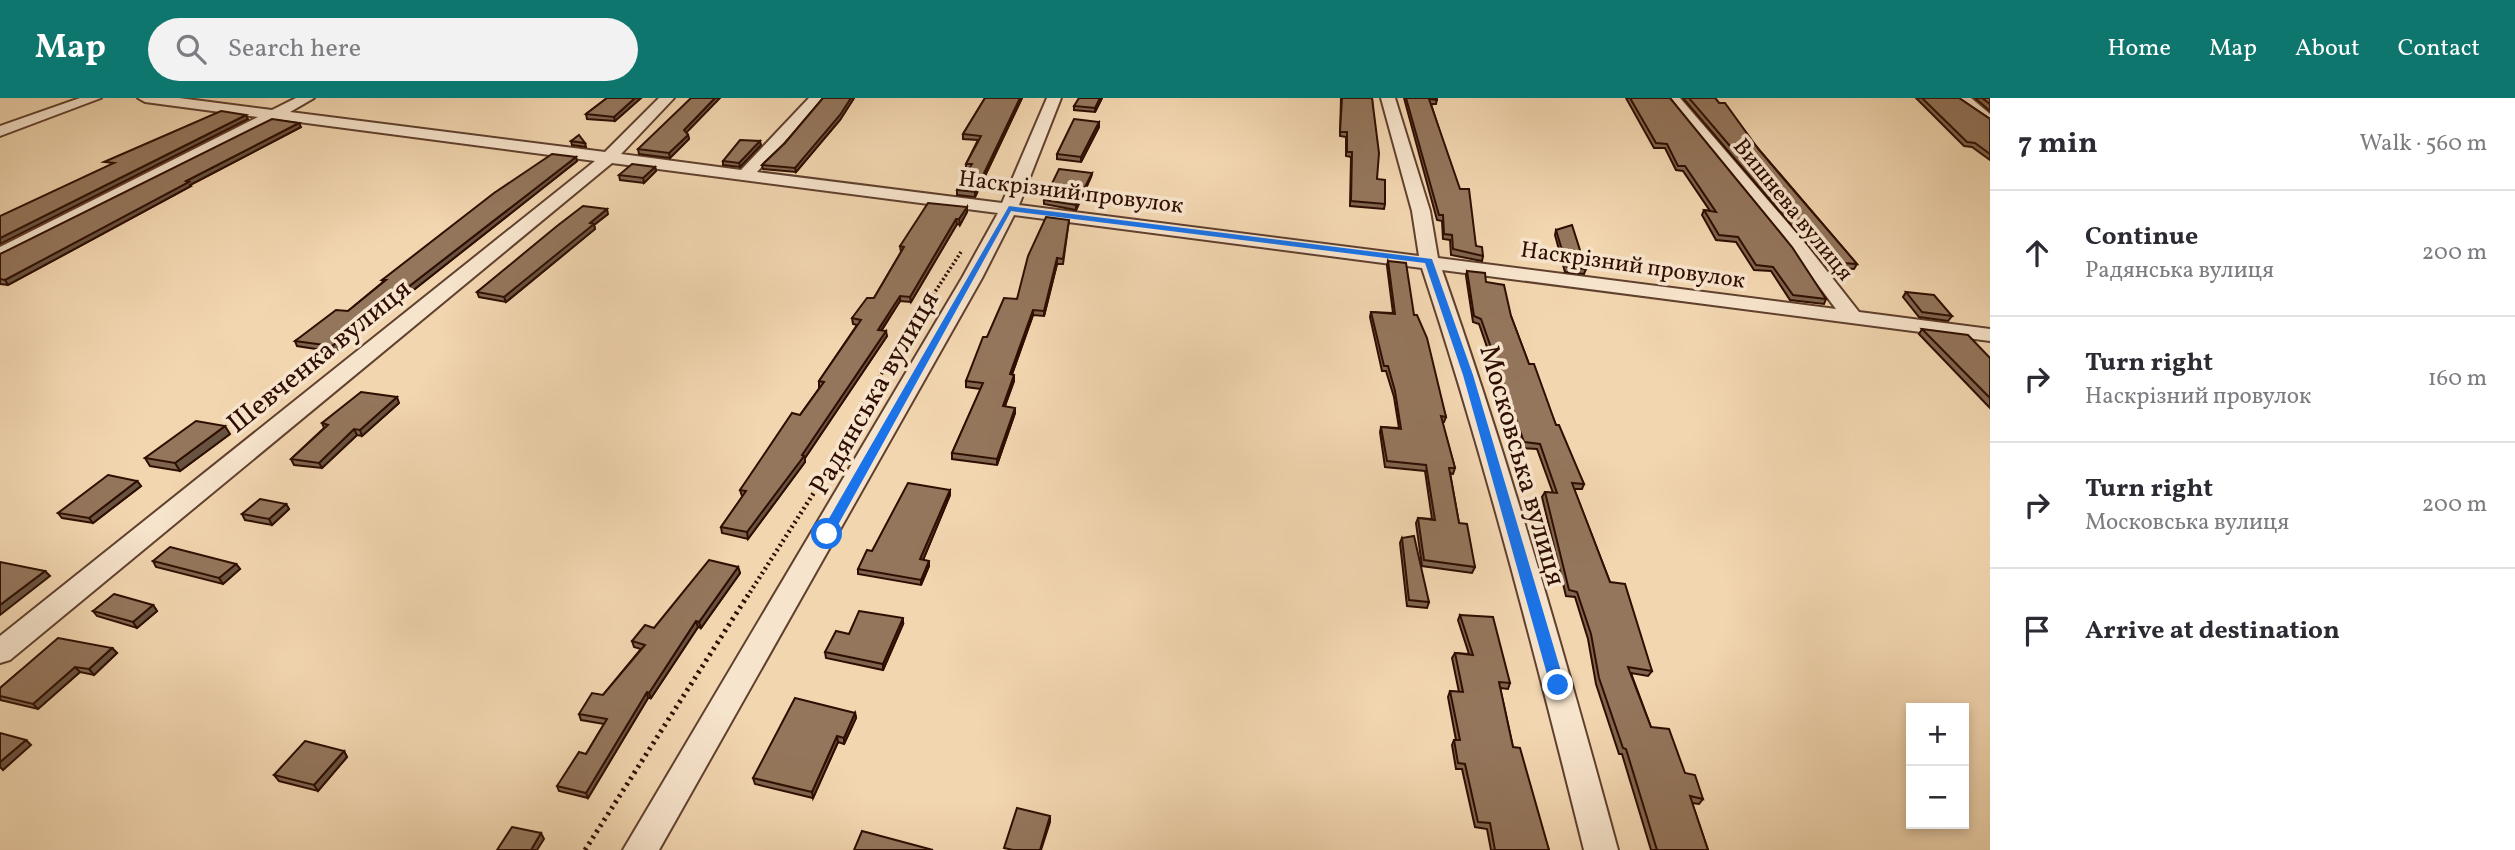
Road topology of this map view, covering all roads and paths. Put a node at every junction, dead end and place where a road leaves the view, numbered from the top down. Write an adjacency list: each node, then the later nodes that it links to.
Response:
1 (94, 98): 12 (street)
2 (145, 98): 10 (street, Наскрізний провулок)
3 (307, 98): 10 (street)
4 (667, 98): 13 (street, Шевченка вулиця)
5 (817, 98): 14 (street)
6 (1054, 98): 15 (street, Радянська вулиця)
7 (1388, 98): 18 (street, Московська вулиця)
8 (1672, 98): 19 (street, Вишнева вулиця)
9 (1962, 98): 11 (street)
10 (274, 114): 13 (street, Наскрізний провулок); 17 (street)
11 (1990, 121)
12 (0, 131)
13 (607, 159): 14 (street, Наскрізний провулок); 21 (street, Шевченка вулиця)
14 (746, 174): 15 (street, Наскрізний провулок)
15 (1009, 208): 18 (street, Наскрізний провулок); 23 (street, Радянська вулиця)
16 (964, 247): 22 (path)
17 (0, 254)
18 (1429, 261): 19 (street, Наскрізний провулок); 24 (street, Московська вулиця)
19 (1853, 318): 20 (street, Наскрізний провулок)
20 (1990, 335)
21 (0, 652)
22 (585, 850)
23 (640, 850)
24 (1601, 850)

